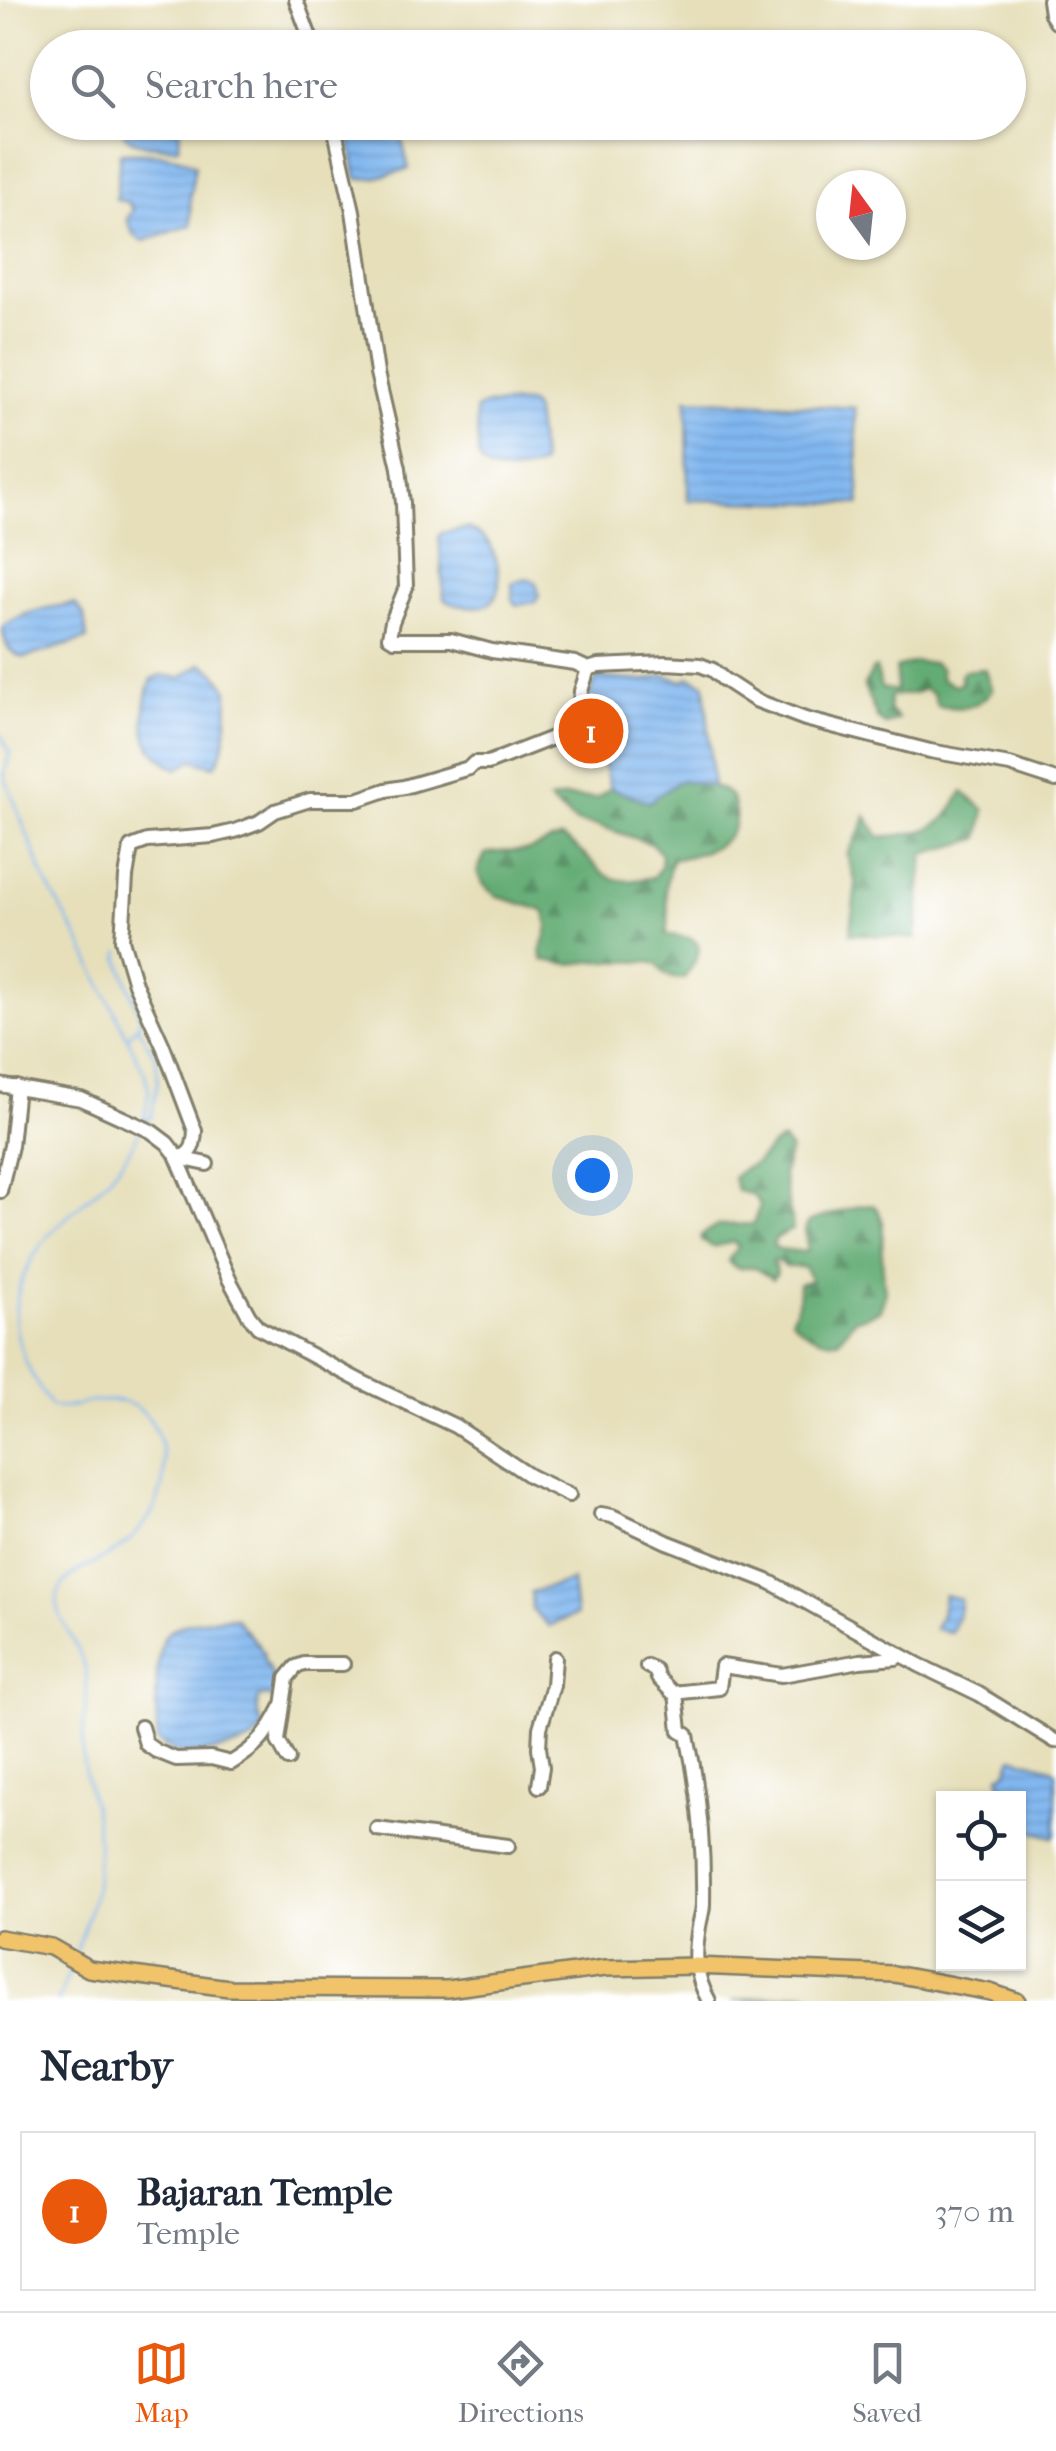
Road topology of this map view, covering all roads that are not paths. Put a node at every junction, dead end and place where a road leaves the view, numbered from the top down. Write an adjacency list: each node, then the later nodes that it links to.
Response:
1 (296, 0): 4 (street)
2 (1048, 0): 3 (street)
3 (1056, 22)
4 (307, 30)
5 (337, 140): 6 (street)
6 (588, 669): 7 (street); 10 (street)
7 (1056, 780)
8 (0, 1085): 9 (street)
9 (17, 1087): 10 (street); 12 (street)
10 (178, 1156): 11 (street); 13 (street)
11 (207, 1164)
12 (0, 1191)
13 (569, 1495)
14 (601, 1514): 22 (street)
15 (555, 1658): 24 (street)
16 (896, 1658): 19 (street)
17 (342, 1664): 20 (street)
18 (648, 1666): 19 (street)
19 (676, 1693): 28 (street)
20 (282, 1706): 21 (street); 23 (street)
21 (141, 1727)
22 (1055, 1741)
23 (288, 1759)
24 (539, 1786)
25 (378, 1828): 26 (street)
26 (508, 1846)
27 (0, 1938): 28 (main road)
28 (695, 1966): 29 (street); 30 (main road)
29 (709, 2001)
30 (1018, 2001)

